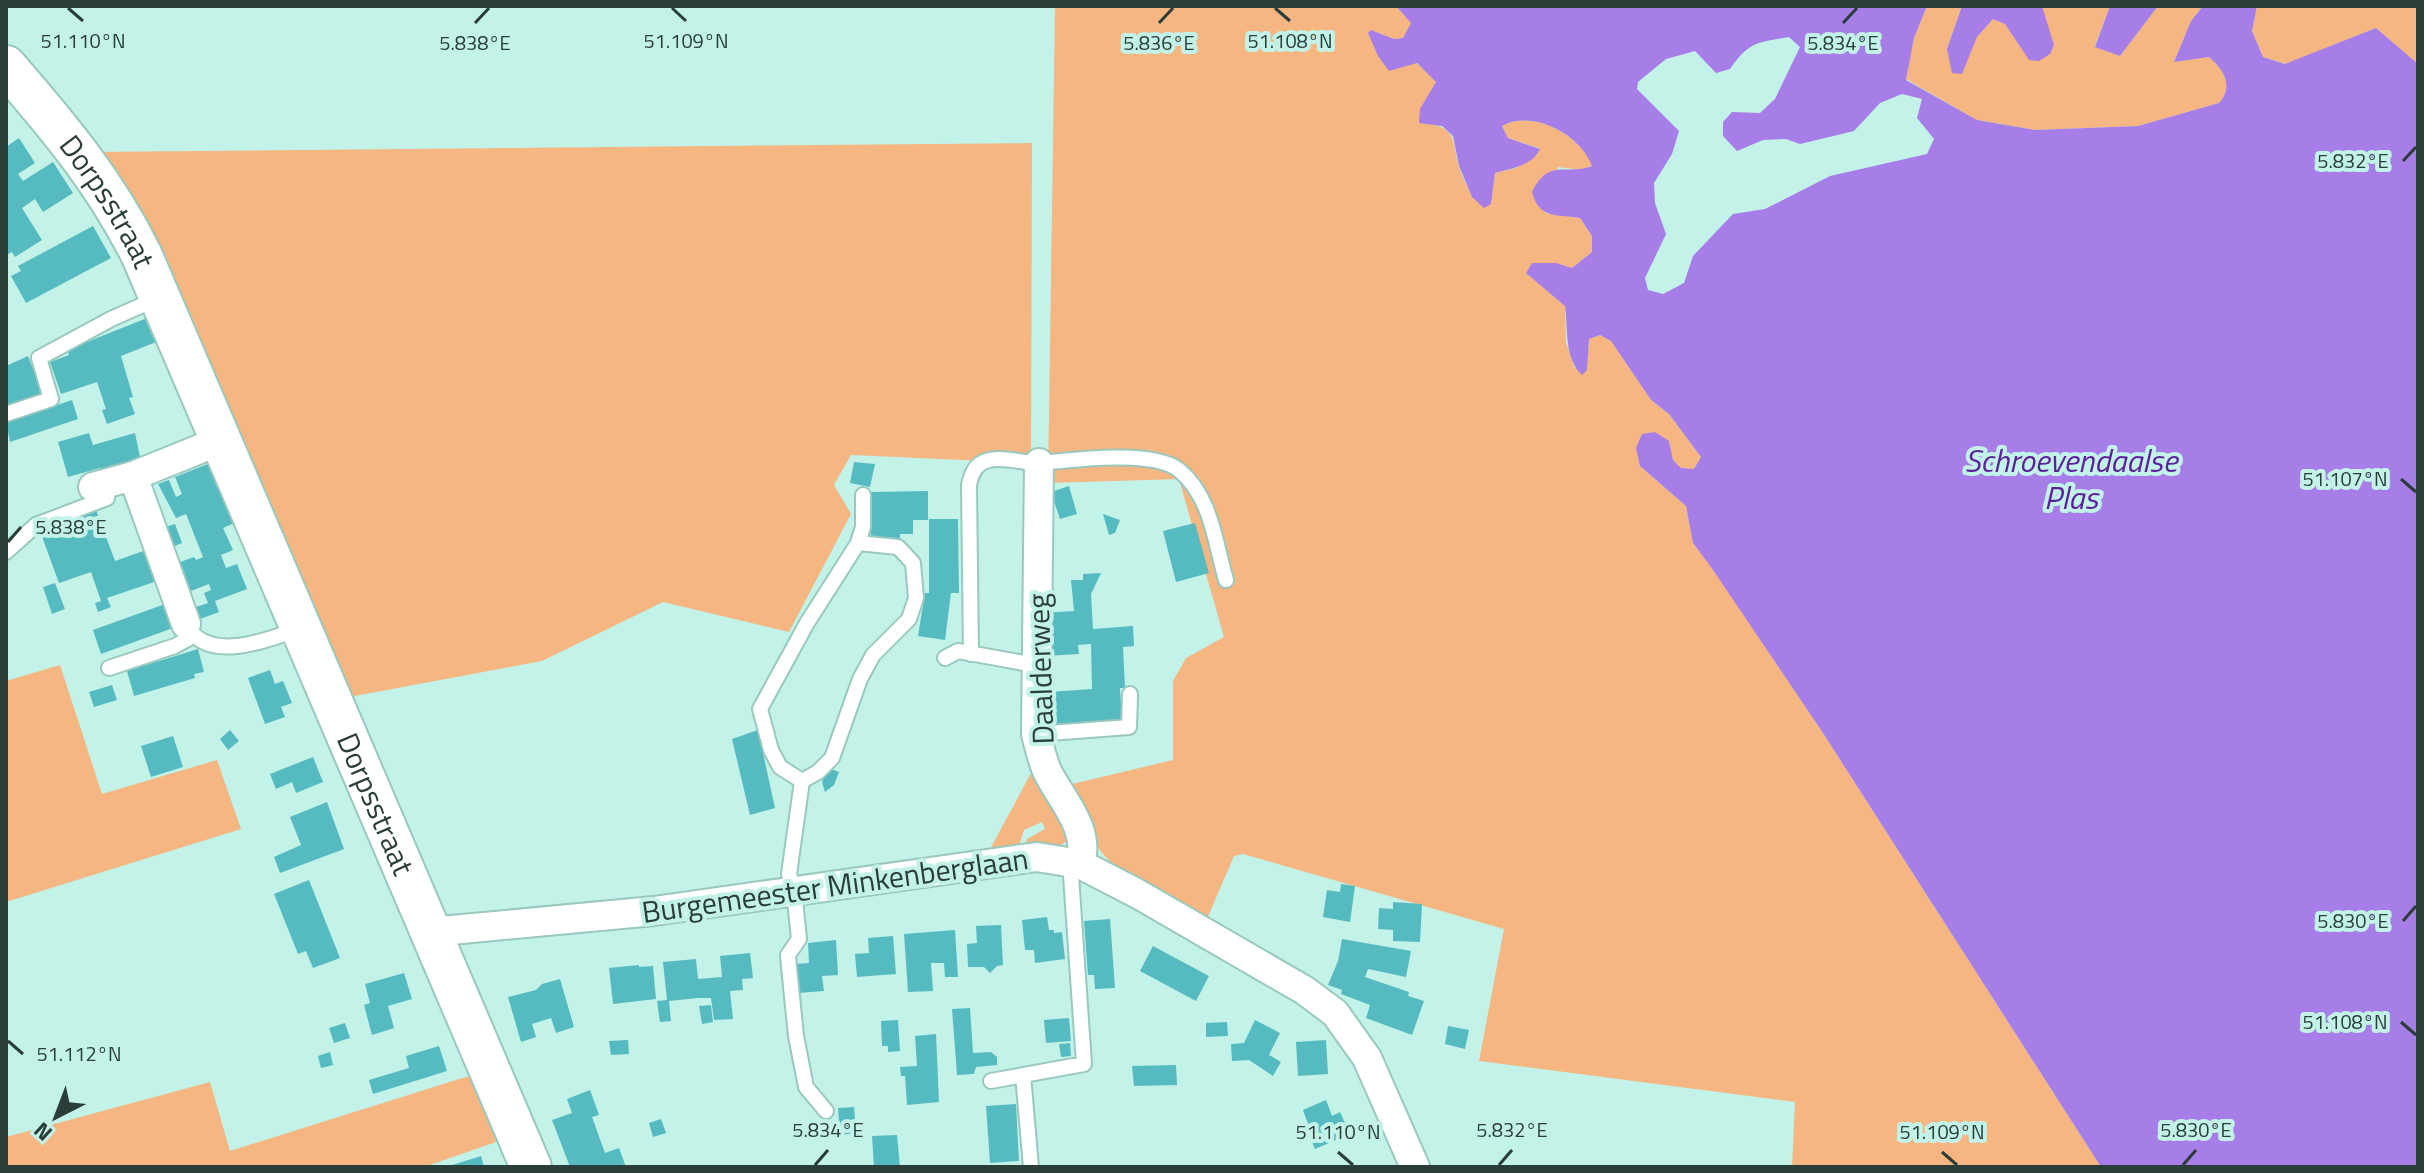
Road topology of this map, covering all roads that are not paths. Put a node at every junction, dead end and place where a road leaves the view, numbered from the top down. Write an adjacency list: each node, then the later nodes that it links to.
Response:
1 (6, 66): 2 (street, Dorpsstraat)
2 (160, 298): 3 (lane); 4 (street, Dorpsstraat)
3 (6, 414)
4 (222, 440): 6 (street); 12 (street, Dorpsstraat)
5 (1039, 463): 11 (lane); 14 (lane); 16 (street, Daalderweg)
6 (133, 476): 7 (street); 13 (street)
7 (98, 486): 10 (lane)
8 (863, 495): 9 (lane)
9 (858, 543): 20 (lane); 20 (lane)
10 (6, 552)
11 (1226, 580)
12 (300, 628): 13 (lane); 23 (street, Dorpsstraat)
13 (189, 630): 17 (lane)
14 (971, 654): 15 (lane); 16 (lane)
15 (945, 658)
16 (1035, 665): 19 (street, Daalderweg)
17 (109, 668)
18 (1130, 694): 19 (lane)
19 (1036, 734): 21 (street, Daalderweg)
20 (802, 781): 22 (lane)
21 (1075, 863): 22 (street, Burgemeester Minkenberglaan); 24 (lane); 29 (street, Burgemeester Minkenberglaan)
22 (794, 891): 23 (street, Burgemeester Minkenberglaan); 26 (lane)
23 (430, 932): 27 (street, Dorpsstraat)
24 (1023, 1075): 25 (lane); 28 (lane)
25 (991, 1081)
26 (826, 1111)
27 (531, 1167)
28 (1031, 1167)
29 (1415, 1167)

